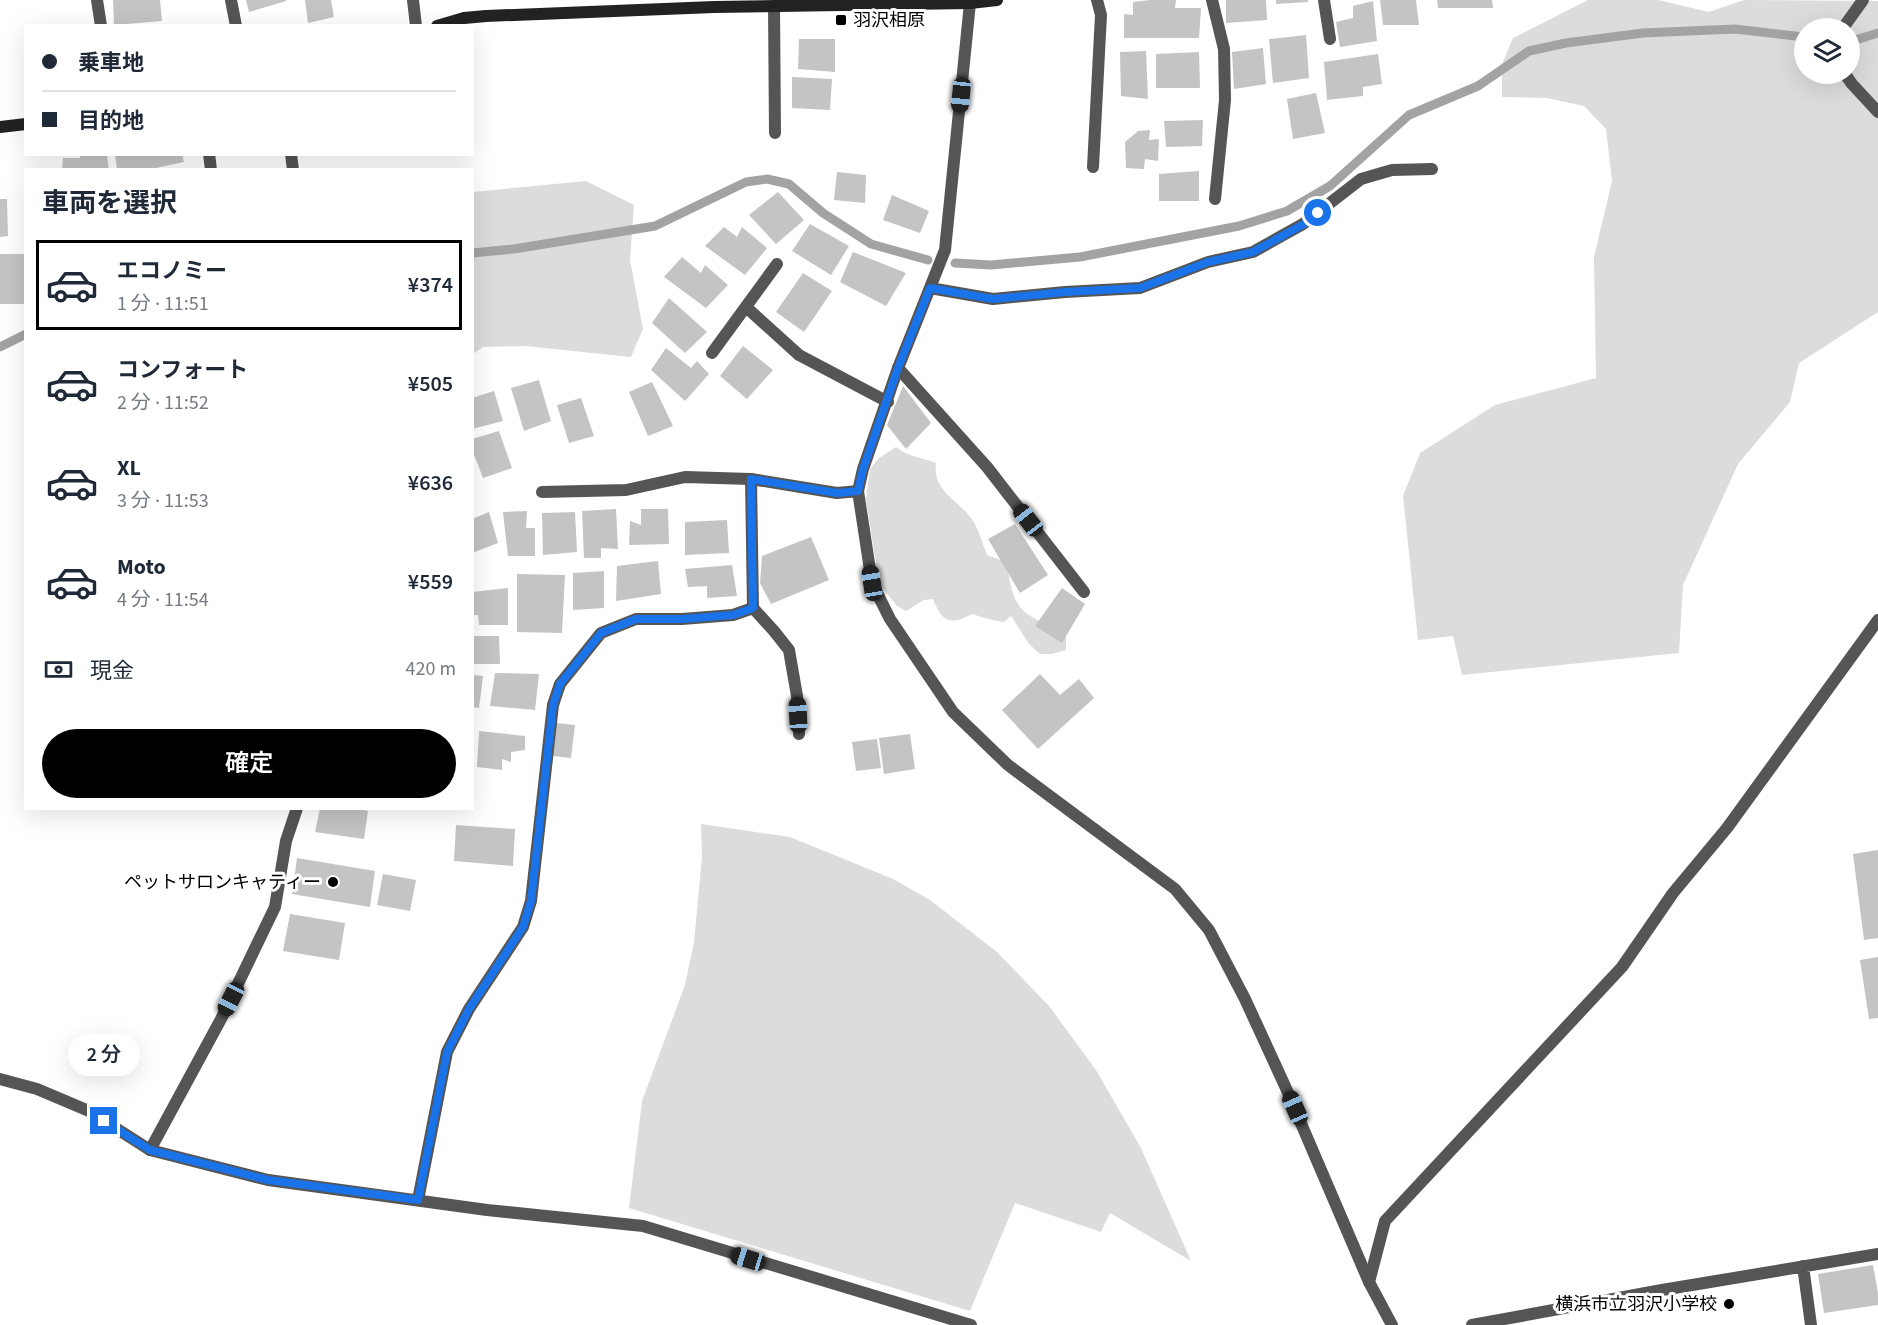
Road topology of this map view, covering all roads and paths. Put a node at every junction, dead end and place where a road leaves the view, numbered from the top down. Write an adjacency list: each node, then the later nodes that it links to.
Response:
1 (97, 0): 14 (street)
2 (231, 0): 15 (street)
3 (413, 0): 16 (street)
4 (997, 0): 10 (street)
5 (1097, 0): 24 (street)
6 (1212, 0): 26 (street)
7 (1324, 0): 18 (street)
8 (1863, 0): 13 (street)
9 (928, 2): 10 (street); 12 (street)
10 (970, 3): 28 (street)
11 (702, 4): 12 (street); 17 (street)
12 (774, 6): 23 (street)
13 (1850, 18)
14 (101, 24)
15 (236, 24)
16 (416, 24)
17 (444, 24)
18 (1330, 39)
19 (1852, 84): 20 (street)
20 (1878, 112)
21 (24, 124): 22 (street)
22 (0, 127)
23 (775, 133)
24 (1093, 166)
25 (1432, 169): 28 (street)
26 (1215, 199)
27 (777, 264): 29 (street)
28 (930, 288): 31 (street)
29 (746, 307): 30 (street); 32 (street)
30 (712, 352)
31 (898, 368): 32 (street); 36 (street)
32 (888, 402): 34 (street)
33 (751, 479): 34 (street); 35 (street); 37 (street)
34 (858, 491): 46 (street)
35 (542, 492)
36 (1084, 592)
37 (753, 608): 39 (street); 43 (street)
38 (1878, 620): 46 (street)
39 (798, 734)
40 (296, 810): 42 (street)
41 (0, 1079): 42 (street)
42 (150, 1150): 43 (street)
43 (418, 1200): 47 (street)
44 (1878, 1254): 45 (street)
45 (1803, 1266): 49 (street); 50 (street)
46 (1369, 1282): 48 (street)
47 (970, 1325)
48 (1392, 1325)
49 (1472, 1325)
50 (1812, 1325)

